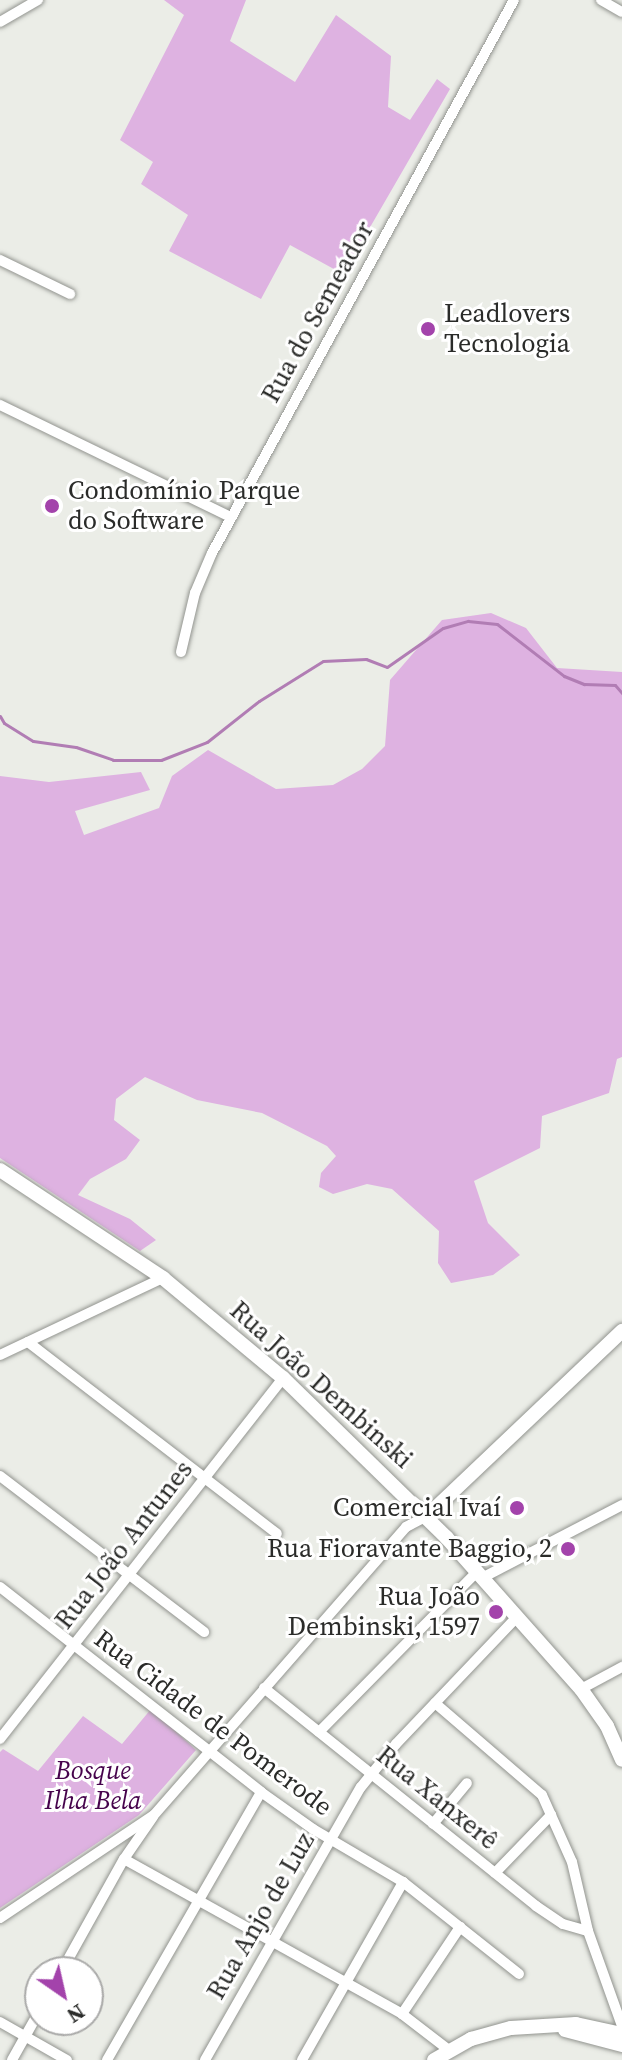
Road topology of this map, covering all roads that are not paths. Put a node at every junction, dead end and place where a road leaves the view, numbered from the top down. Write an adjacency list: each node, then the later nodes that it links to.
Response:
1 (38, 0): 5 (street)
2 (514, 0): 9 (street, Rua do Semeador)
3 (601, 0): 4 (street)
4 (622, 12)
5 (0, 22)
6 (0, 260): 7 (street)
7 (70, 294)
8 (0, 405): 9 (street)
9 (231, 517): 10 (street, Rua do Semeador)
10 (181, 652)
11 (0, 1170): 12 (main road, Rua João Dembinski)
12 (163, 1278): 14 (street); 16 (main road, Rua João Dembinski)
13 (622, 1331): 20 (main road)
14 (28, 1342): 15 (street); 18 (street)
15 (0, 1355)
16 (283, 1378): 18 (street, Rua João Antunes); 20 (main road, Rua João Dembinski)
17 (0, 1476): 22 (street)
18 (204, 1478): 21 (street); 22 (street, Rua João Antunes)
19 (622, 1505): 23 (street)
20 (427, 1516): 23 (main road, Rua João Dembinski); 29 (street)
21 (277, 1534)
22 (129, 1575): 26 (street); 27 (street, Rua João Antunes)
23 (479, 1575): 25 (main road, Rua João Dembinski); 32 (street)
24 (0, 1587): 27 (street, Rua Cidade de Pomerode)
25 (517, 1617): 30 (main road, Rua João Dembinski); 31 (street, Rua Anjo de Luz)
26 (204, 1632)
27 (74, 1645): 33 (street, Rua João Antunes); 34 (street, Rua Cidade de Pomerode)
28 (622, 1667): 30 (street)
29 (264, 1688): 32 (street, Rua Xanxerê); 34 (street)
30 (581, 1689): 35 (main road, Rua João Dembinski)
31 (435, 1703): 36 (street, Rua Anjo de Luz); 40 (street)
32 (319, 1732): 36 (street, Rua Xanxerê)
33 (0, 1739)
34 (209, 1751): 38 (street, Rua Cidade de Pomerode); 39 (street)
35 (622, 1760)
36 (371, 1774): 41 (street, Rua Xanxerê); 42 (street, Rua Anjo de Luz)
37 (467, 1783): 41 (street)
38 (261, 1792): 42 (street, Rua Cidade de Pomerode); 46 (street)
39 (154, 1815): 43 (street); 47 (street)
40 (551, 1815): 44 (street); 49 (street)
41 (433, 1824): 44 (street, Rua Xanxerê)
42 (330, 1839): 45 (street, Rua Cidade de Pomerode); 50 (street, Rua Anjo de Luz)
43 (124, 1859): 46 (street); 51 (street)
44 (495, 1873): 49 (street, Rua Xanxerê)
45 (403, 1882): 48 (street, Rua Cidade de Pomerode); 53 (street)
46 (198, 1901): 50 (street); 65 (street)
47 (0, 1918)
48 (460, 1927): 52 (street, Rua Cidade de Pomerode); 54 (street)
49 (588, 1931): 56 (street)
50 (272, 1941): 53 (street); 66 (street, Rua Anjo de Luz)
51 (70, 1956)
52 (519, 1974)
53 (346, 1983): 54 (street); 67 (street)
54 (402, 2014): 62 (street)
55 (0, 2022): 60 (street)
56 (620, 2022): 58 (street)
57 (545, 2026): 58 (main road); 61 (main road); 62 (main road)
58 (602, 2029): 59 (main road)
59 (622, 2034)
60 (25, 2037): 63 (street); 64 (street)
61 (622, 2045)
62 (449, 2050): 68 (main road)
63 (12, 2060)
64 (67, 2060)
65 (107, 2060)
66 (205, 2060)
67 (302, 2060)
68 (434, 2060)

